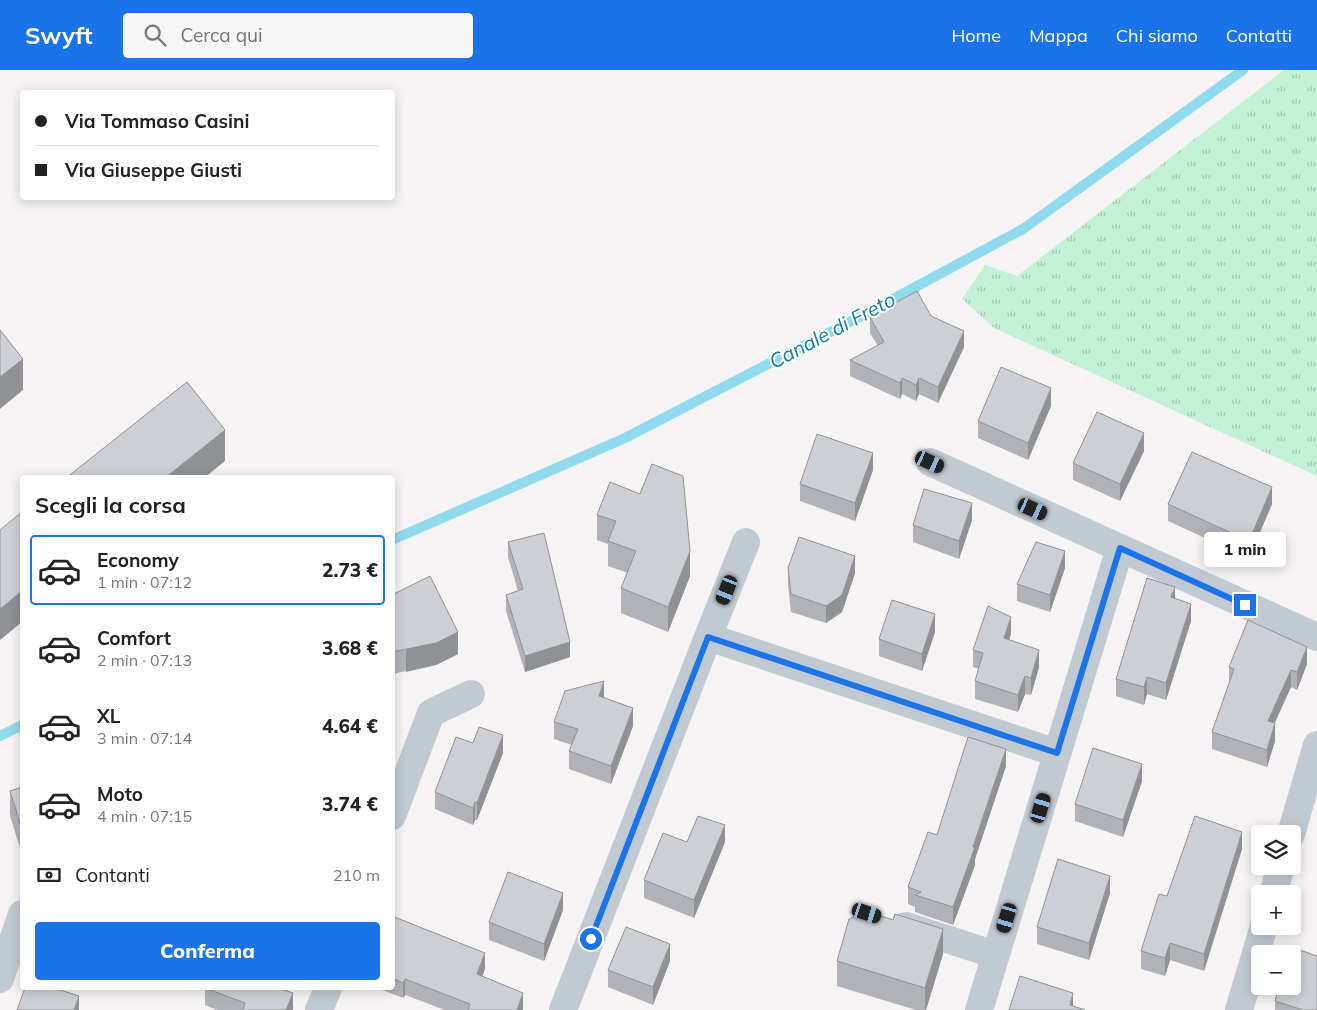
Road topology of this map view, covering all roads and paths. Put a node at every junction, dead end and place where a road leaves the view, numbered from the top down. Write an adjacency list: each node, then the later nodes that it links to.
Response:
1 (930, 462): 3 (street)
2 (746, 542): 4 (street)
3 (1120, 548): 5 (street); 8 (street)
4 (708, 637): 8 (street); 18 (street)
5 (1317, 637)
6 (471, 694): 9 (street)
7 (1317, 745): 10 (street)
8 (1057, 753): 14 (street)
9 (395, 808)
10 (1294, 825)
11 (885, 919): 14 (street)
12 (20, 920): 15 (street)
13 (1261, 935): 20 (street)
14 (996, 955): 19 (street)
15 (0, 979)
16 (327, 990): 17 (street)
17 (320, 1010)
18 (563, 1010)
19 (978, 1010)
20 (1239, 1010)

